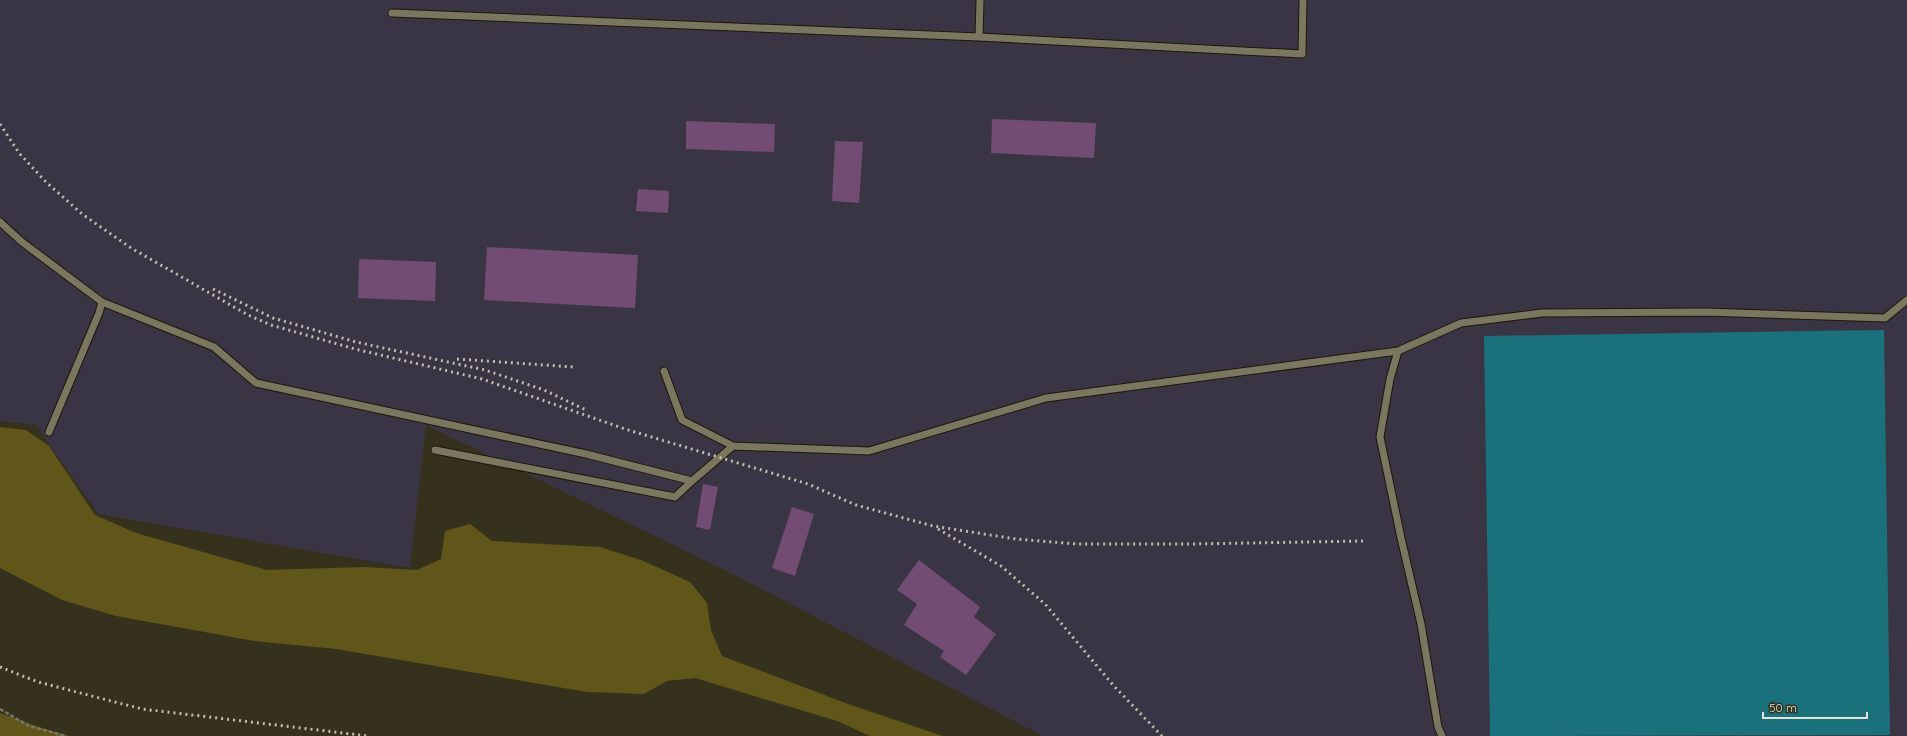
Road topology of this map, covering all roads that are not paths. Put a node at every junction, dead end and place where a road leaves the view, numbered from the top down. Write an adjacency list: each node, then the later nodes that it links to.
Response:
1 (980, 0): 4 (lane)
2 (1303, 0): 4 (lane)
3 (392, 13): 4 (lane)
4 (979, 37)
5 (0, 222): 7 (lane)
6 (1907, 300): 8 (lane)
7 (102, 302): 10 (lane); 13 (lane)
8 (1398, 351): 11 (lane); 14 (lane)
9 (664, 371): 11 (lane)
10 (49, 432)
11 (733, 446): 13 (lane)
12 (435, 450): 13 (lane)
13 (692, 481)
14 (1442, 736)

